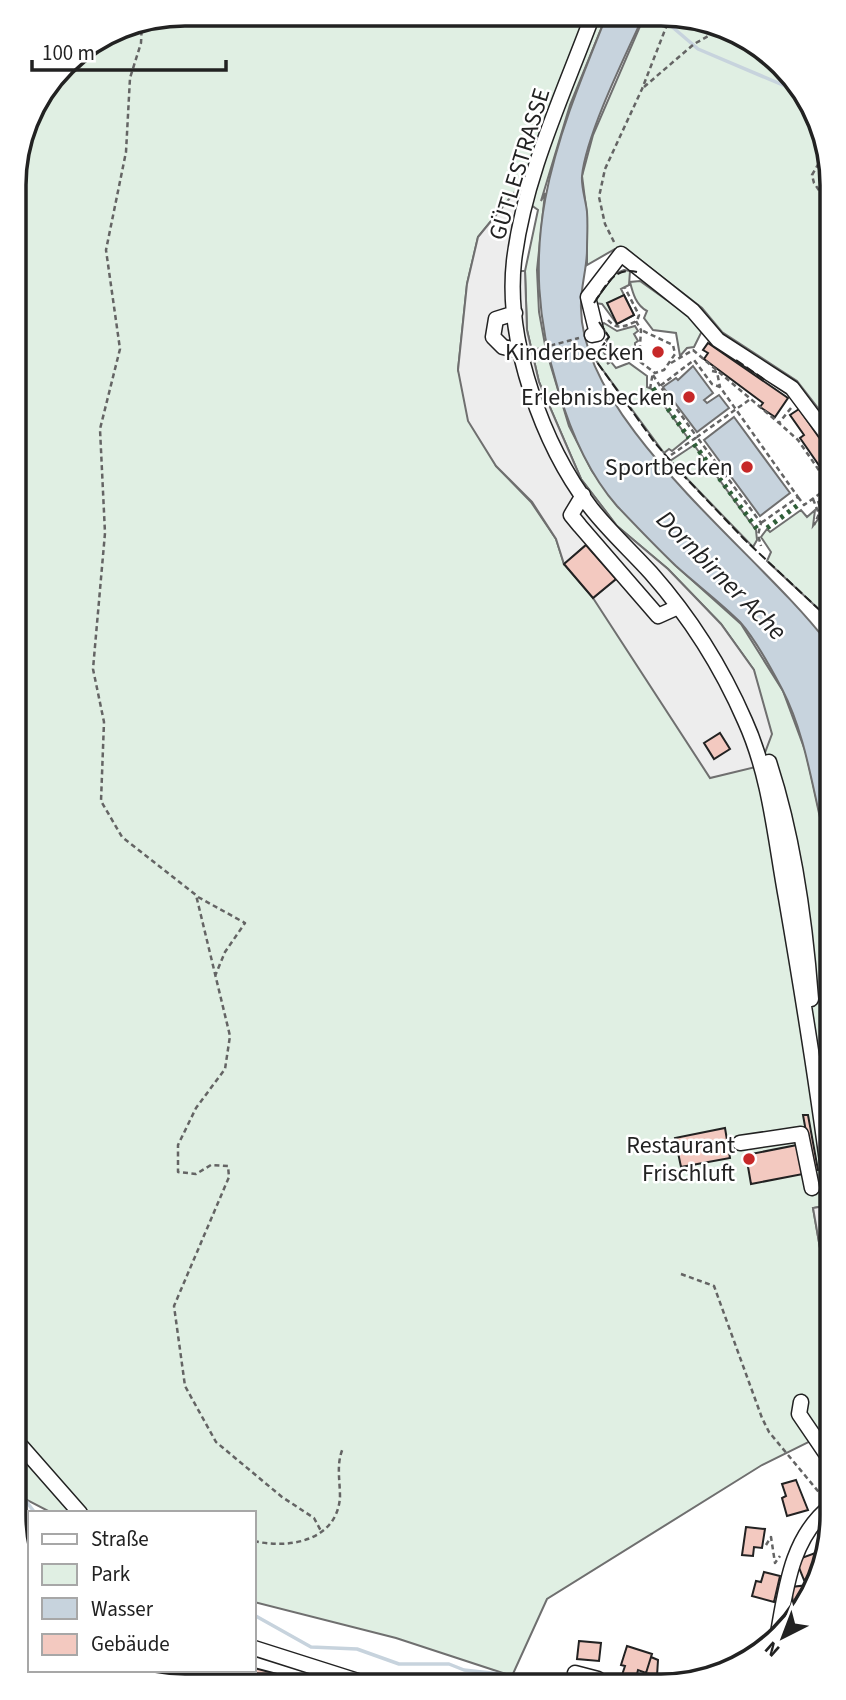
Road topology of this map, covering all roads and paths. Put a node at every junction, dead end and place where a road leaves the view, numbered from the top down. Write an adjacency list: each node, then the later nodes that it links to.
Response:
1 (589, 26): 10 (street, GÜTLESTRASSE)
2 (666, 27): 5 (path)
3 (141, 33): 43 (path)
4 (711, 35): 5 (path)
5 (642, 89): 8 (path)
6 (818, 165): 7 (path)
7 (820, 190)
8 (621, 254): 14 (street); 27 (street)
9 (625, 288): 12 (path)
10 (515, 313): 15 (street, GÜTLESTRASSE); 15 (street)
11 (606, 317): 12 (path)
12 (636, 321): 13 (path)
13 (641, 330): 19 (path); 20 (path)
14 (598, 339): 15 (path); 17 (path)
15 (528, 350): 36 (street, GÜTLESTRASSE)
16 (688, 352): 18 (path); 20 (path); 22 (path)
17 (616, 359): 19 (path); 21 (path)
18 (694, 360): 24 (path); 25 (path)
19 (639, 361): 23 (path)
20 (671, 363): 23 (path)
21 (607, 364)
22 (714, 372): 25 (path); 28 (path)
23 (653, 374): 24 (path); 26 (path)
24 (660, 386): 32 (path)
25 (720, 387): 29 (path)
26 (650, 389)
27 (799, 397): 30 (path); 31 (street)
28 (749, 400): 29 (path); 30 (path)
29 (735, 410): 32 (path); 37 (path)
30 (779, 423): 34 (path)
31 (820, 425)
32 (697, 437): 33 (path); 39 (path)
33 (671, 455)
34 (820, 472)
35 (820, 494): 38 (path)
36 (583, 495): 42 (street, GÜTLESTRASSE); 42 (street)
37 (798, 497): 38 (path); 39 (path)
38 (813, 499): 40 (path)
39 (761, 523): 41 (path)
40 (814, 525)
41 (761, 547)
42 (678, 607): 45 (street, GÜTLESTRASSE)
43 (196, 895): 44 (path); 44 (path)
44 (215, 976): 56 (path)
45 (819, 1104)
46 (740, 1143): 47 (street)
47 (813, 1188)
48 (681, 1274): 53 (path)
49 (802, 1402): 50 (street)
50 (819, 1443)
51 (344, 1448): 56 (path)
52 (26, 1452): 54 (street)
53 (819, 1492)
54 (78, 1511)
55 (819, 1517): 60 (street)
56 (321, 1531): 57 (path)
57 (256, 1541)
58 (766, 1545): 59 (path)
59 (782, 1555)
60 (786, 1602)
61 (256, 1649): 63 (street)
62 (575, 1673): 64 (street)
63 (336, 1674)
64 (579, 1674)

